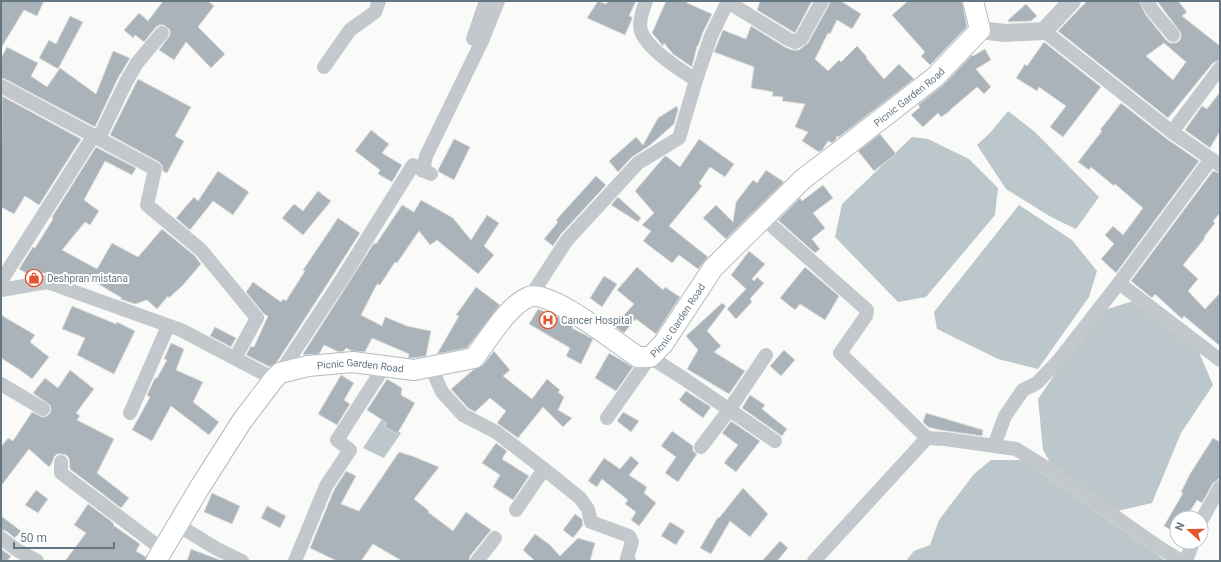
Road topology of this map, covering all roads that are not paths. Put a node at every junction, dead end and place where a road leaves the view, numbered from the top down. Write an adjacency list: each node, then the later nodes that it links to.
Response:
1 (379, 1): 14 (street)
2 (486, 1): 21 (street)
3 (498, 1): 21 (street)
4 (646, 1): 16 (street)
5 (728, 1): 6 (street); 16 (street)
6 (822, 1)
7 (973, 1): 10 (main road)
8 (1072, 1): 11 (street)
9 (1147, 1): 13 (street)
10 (980, 30): 11 (street); 22 (main road, Picnic Garden Road)
11 (1044, 31): 18 (street)
12 (162, 33): 19 (street)
13 (1173, 34)
14 (324, 67)
15 (1220, 68): 18 (street)
16 (696, 80): 26 (street)
17 (1, 86): 19 (street)
18 (1172, 132): 20 (street)
19 (96, 137): 23 (street); 30 (street)
20 (1215, 162): 24 (street)
21 (422, 170): 34 (street)
22 (763, 218): 29 (main road, Picnic Garden Road); 40 (street)
23 (1, 281)
24 (1119, 283): 31 (street); 42 (street)
25 (1, 290): 27 (street)
26 (530, 297): 29 (main road, Picnic Garden Road); 33 (main road, Picnic Garden Road)
27 (168, 326): 30 (street); 38 (street)
28 (766, 354): 37 (street)
29 (650, 357): 37 (street); 39 (street)
30 (235, 358): 34 (street)
31 (1220, 360)
32 (384, 366): 33 (main road, Picnic Garden Road); 34 (main road, Picnic Garden Road); 56 (street)
33 (431, 367): 45 (street)
34 (277, 376): 49 (main road)
35 (1, 384): 36 (street)
36 (43, 409)
37 (729, 410): 41 (street); 43 (street)
38 (130, 413)
39 (607, 418)
40 (927, 438): 42 (street); 59 (street)
41 (775, 441)
42 (994, 446): 60 (street)
43 (701, 447)
44 (61, 462): 53 (street)
45 (544, 469): 47 (street); 58 (street)
46 (1220, 487): 48 (street)
47 (516, 510)
48 (1207, 510)
49 (178, 525): 53 (main road); 54 (street)
50 (1, 538): 55 (street)
51 (494, 538): 57 (street)
52 (1190, 550): 61 (street)
53 (159, 555)
54 (238, 560)
55 (37, 561)
56 (295, 561)
57 (477, 561)
58 (629, 561)
59 (814, 561)
60 (1181, 561)
61 (1186, 561)

